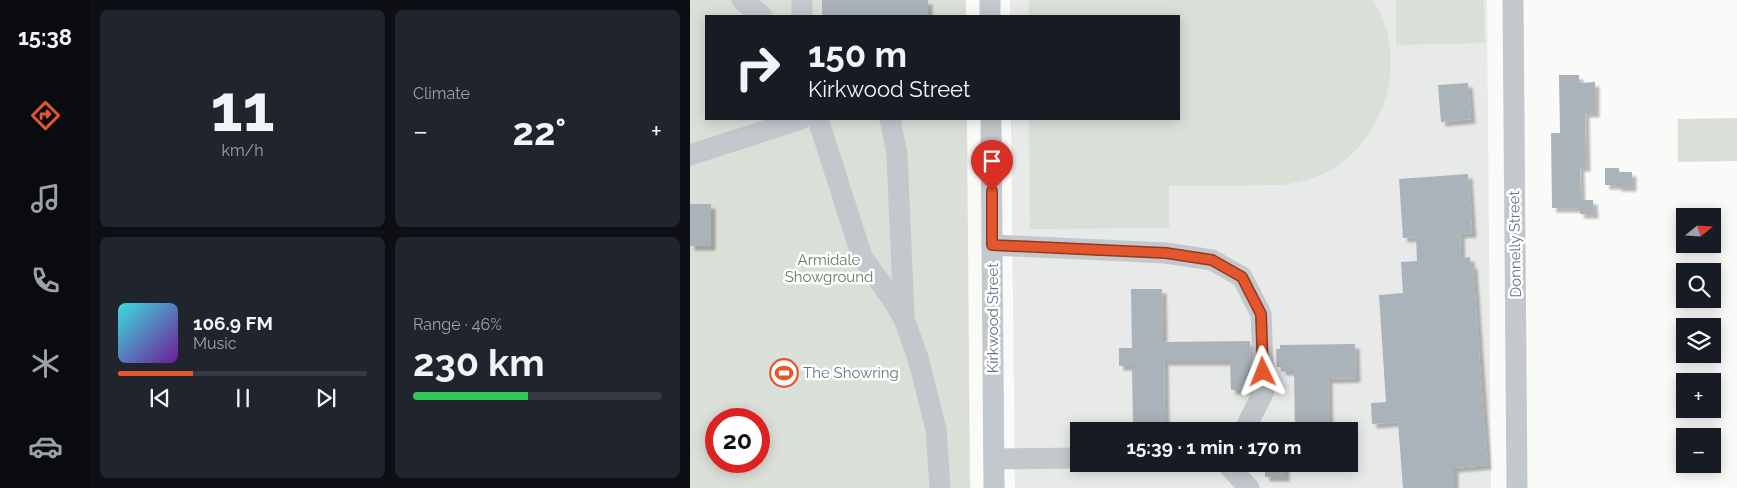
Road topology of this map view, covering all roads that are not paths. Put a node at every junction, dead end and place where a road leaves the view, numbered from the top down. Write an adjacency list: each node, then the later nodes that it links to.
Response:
1 (742, 0): 5 (street)
2 (802, 0): 6 (street)
3 (990, 0): 7 (street)
4 (1513, 0): 22 (street, Donnelly Street)
5 (761, 15)
6 (802, 15)
7 (990, 15)
8 (798, 120): 12 (street)
9 (818, 120): 14 (street)
10 (890, 120): 14 (street)
11 (991, 120): 13 (street, Kirkwood Street)
12 (690, 155)
13 (992, 245): 15 (street); 16 (street, Kirkwood Street)
14 (904, 320): 19 (street)
15 (1248, 422)
16 (994, 458): 17 (street); 20 (street, Kirkwood Street)
17 (1070, 458)
18 (1234, 472): 21 (street)
19 (940, 488)
20 (994, 488)
21 (1249, 488)
22 (1517, 488)

